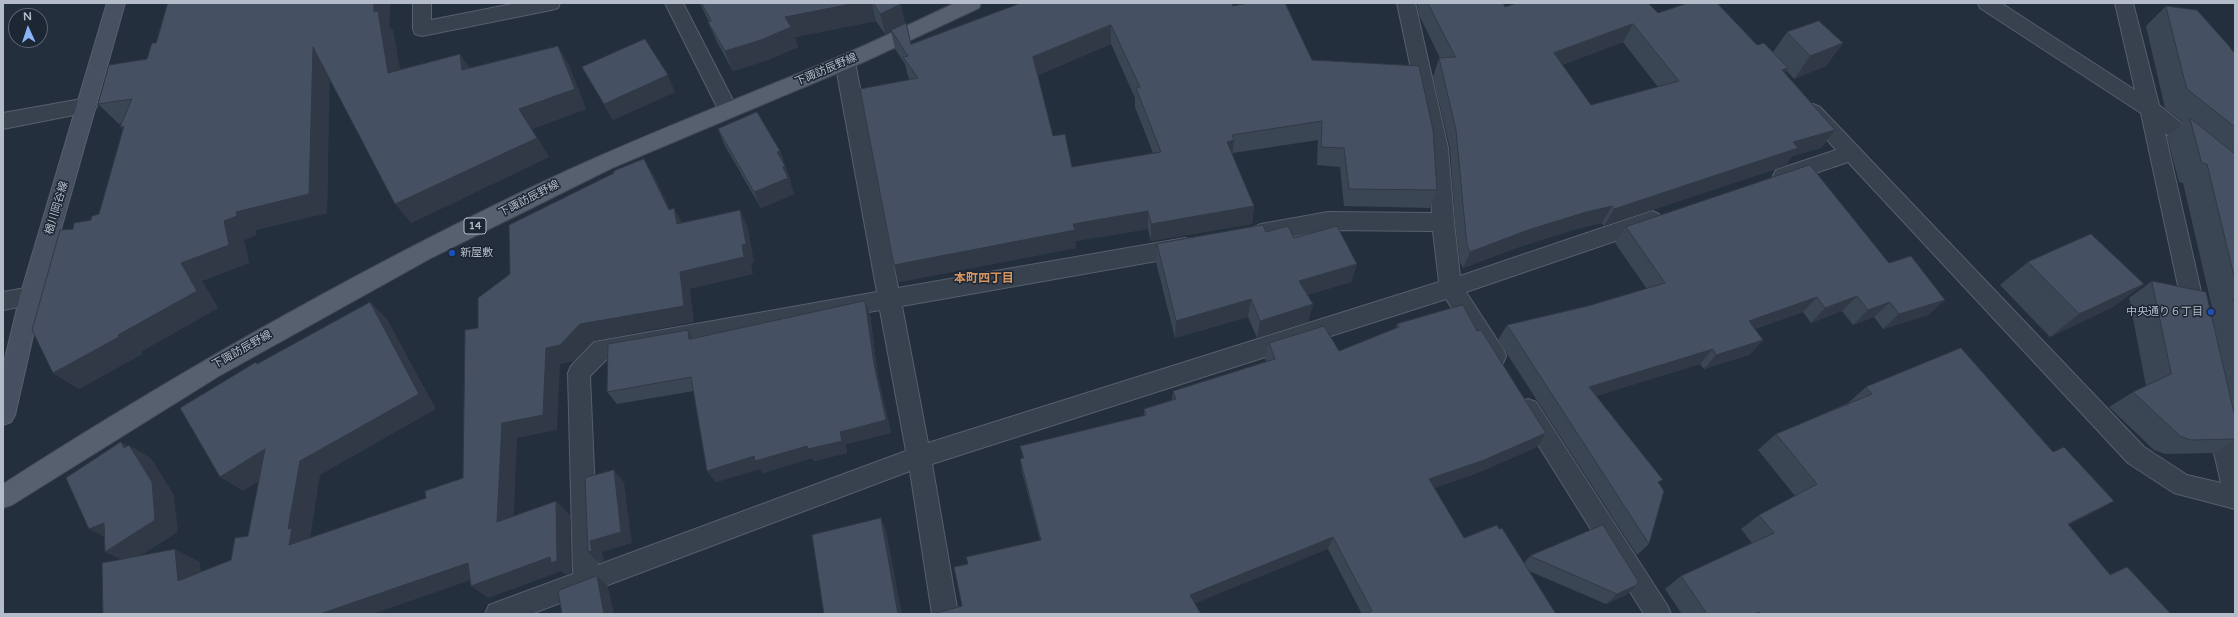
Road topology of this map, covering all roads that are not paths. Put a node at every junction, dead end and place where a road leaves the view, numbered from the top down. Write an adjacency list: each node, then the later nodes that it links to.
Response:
1 (116, 3): 11 (main road, 楢川岡谷線)
2 (422, 3): 3 (street)
3 (551, 3)
4 (674, 3): 13 (street)
5 (972, 3): 9 (main road, 下諏訪辰野線 / 14)
6 (1406, 3): 19 (street)
7 (1987, 3): 12 (street)
8 (2124, 3): 12 (street)
9 (845, 62): 13 (main road, 下諏訪辰野線 / 14); 24 (street)
10 (1802, 101): 15 (street)
11 (88, 106): 14 (street); 23 (main road, 楢川岡谷線)
12 (2150, 109): 16 (street); 26 (street)
13 (728, 110): 31 (main road, 下諏訪辰野線 / 14)
14 (3, 121)
15 (1852, 153): 17 (street); 32 (street)
16 (2235, 178)
17 (1761, 184)
18 (1670, 214): 22 (street)
19 (1443, 222): 20 (street); 22 (street)
20 (1242, 237)
21 (1203, 244): 24 (street)
22 (1451, 288): 29 (street); 36 (street)
23 (31, 296): 25 (street); 28 (main road, 楢川岡谷線)
24 (889, 299): 29 (street); 33 (street)
25 (3, 301)
26 (2201, 339)
27 (2215, 401): 30 (street)
28 (3, 415)
29 (919, 457): 33 (street); 35 (street)
30 (2235, 493)
31 (3, 497)
32 (2235, 498)
33 (586, 581): 34 (street)
34 (498, 614)
35 (945, 614)
36 (1658, 614)

